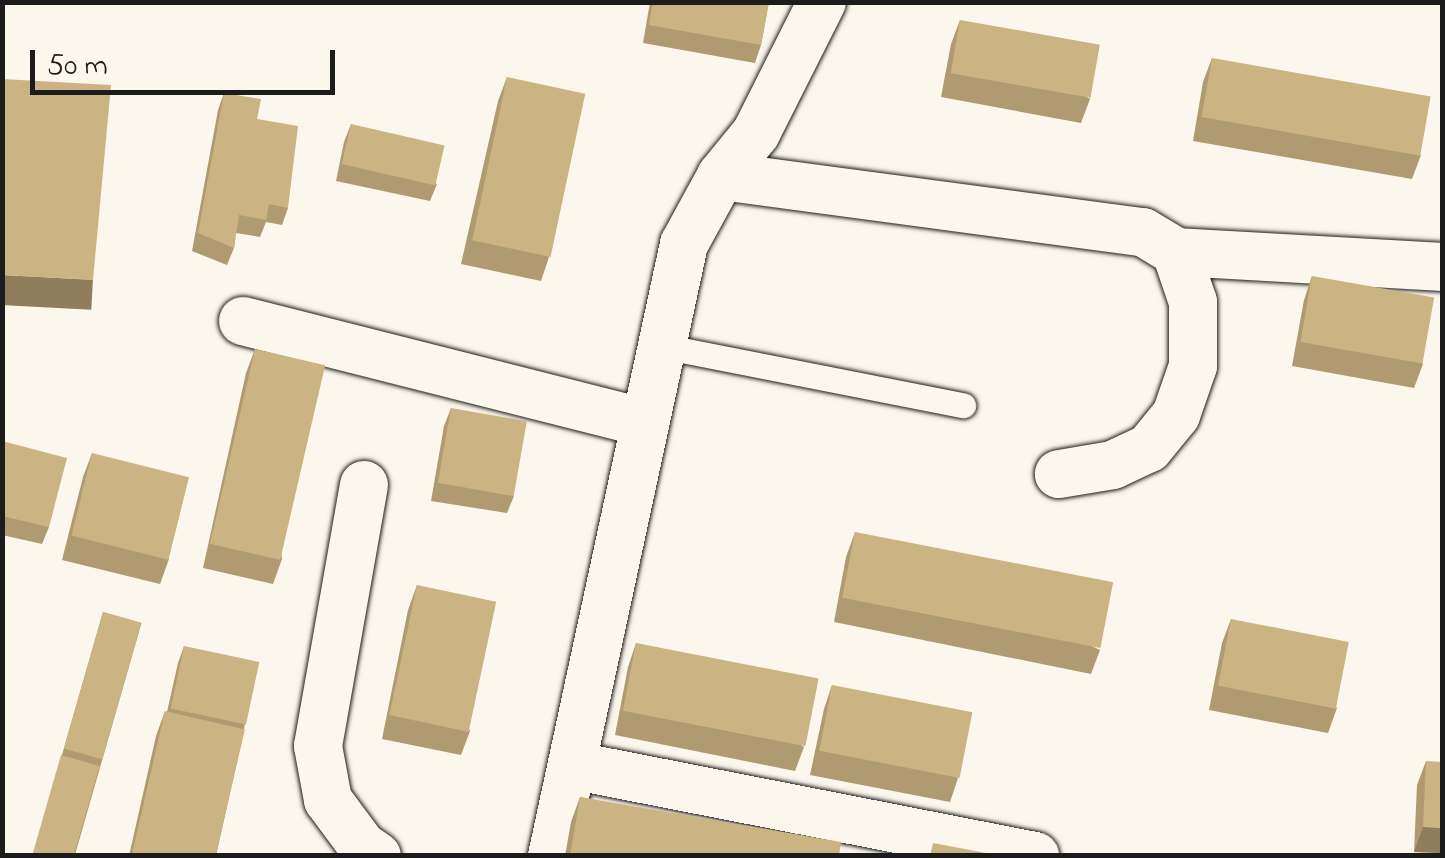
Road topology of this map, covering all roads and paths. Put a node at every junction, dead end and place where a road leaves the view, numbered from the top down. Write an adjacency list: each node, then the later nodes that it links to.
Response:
1 (822, 2): 2 (street)
2 (721, 176): 3 (street); 6 (street)
3 (1176, 252): 4 (street); 9 (street)
4 (1442, 267)
5 (243, 321): 8 (street)
6 (662, 346): 7 (lane); 8 (street)
7 (963, 406)
8 (642, 422): 11 (street)
9 (1059, 474)
10 (364, 485): 12 (street)
11 (576, 766): 13 (street); 14 (street)
12 (377, 856)
13 (552, 856)
14 (1036, 856)

